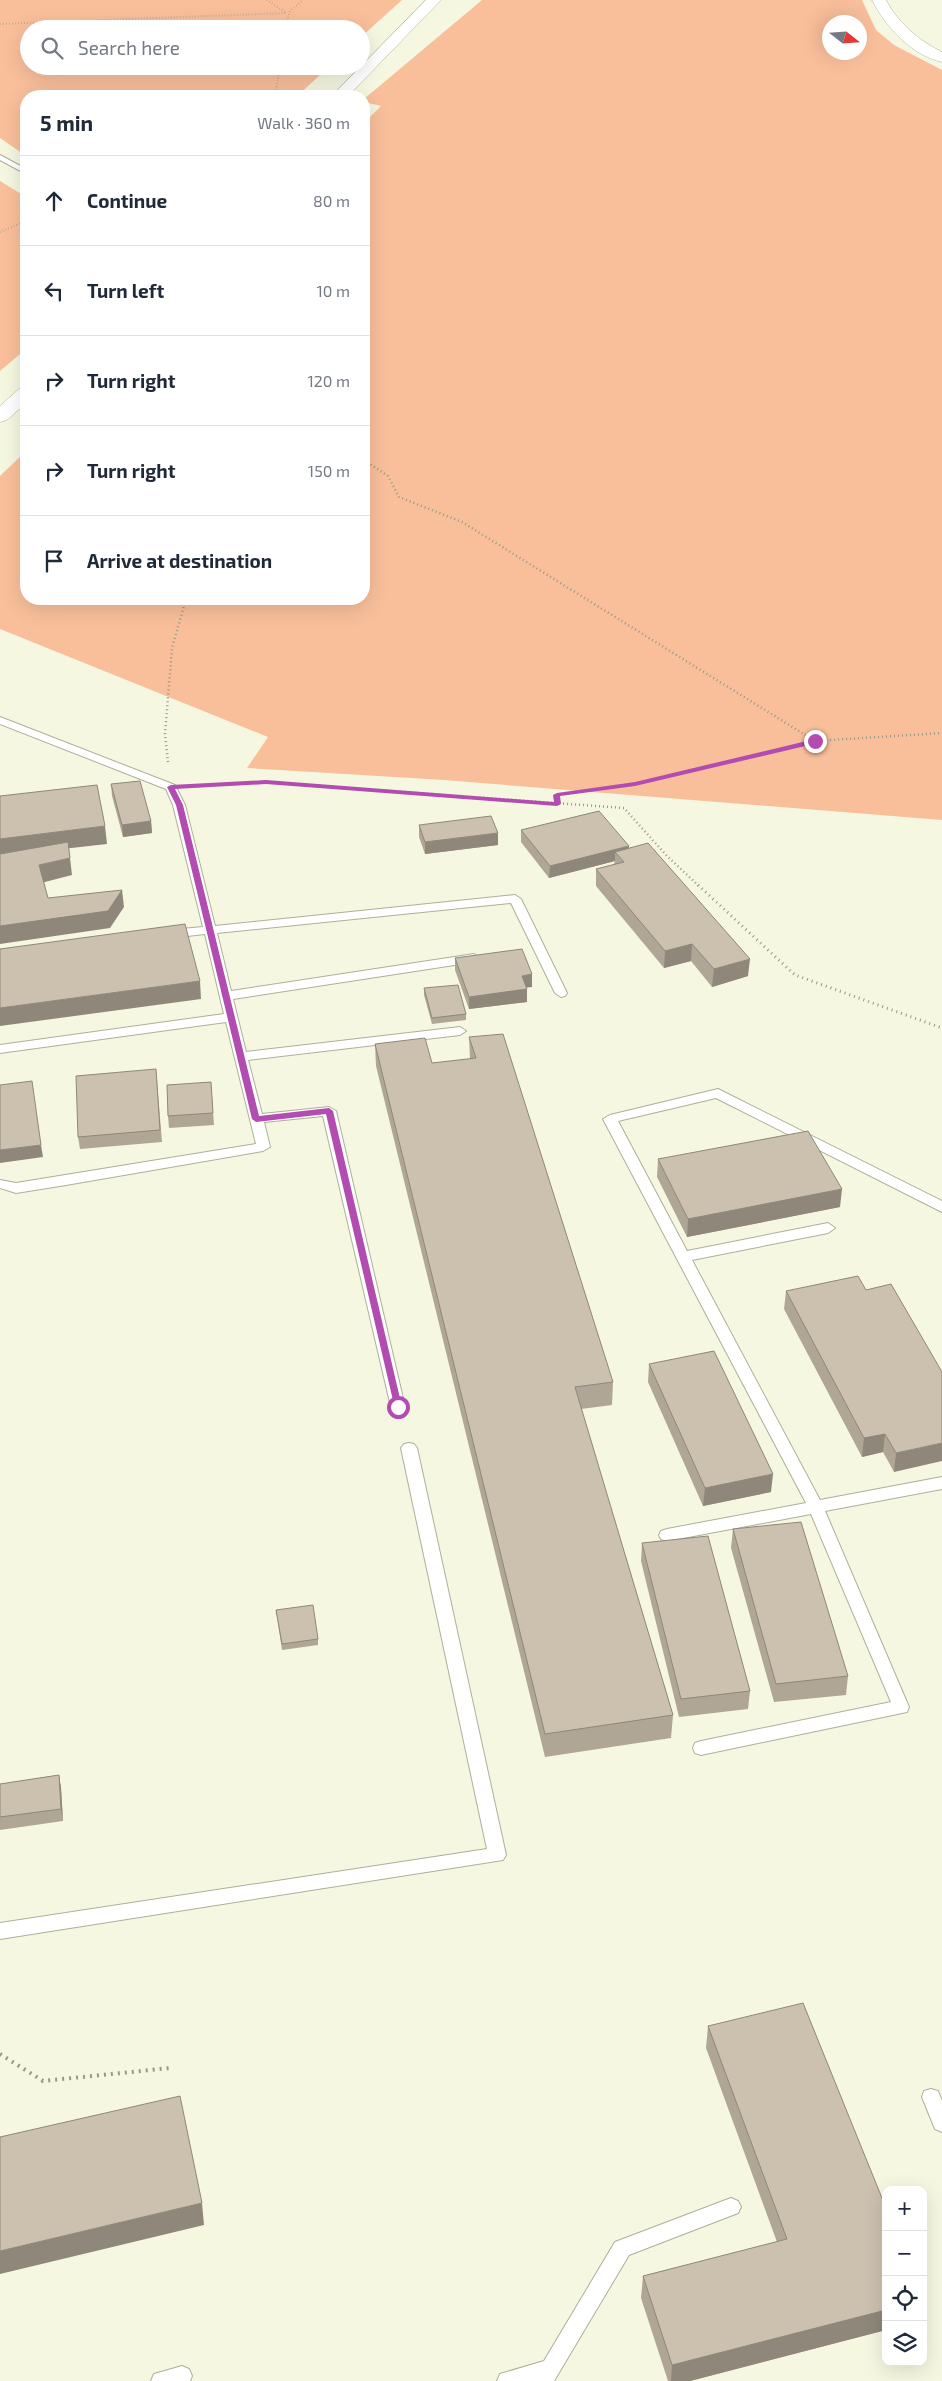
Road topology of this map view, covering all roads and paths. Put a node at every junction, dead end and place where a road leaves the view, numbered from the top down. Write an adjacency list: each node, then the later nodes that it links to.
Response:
1 (267, 0): 5 (path)
2 (303, 0): 5 (path)
3 (434, 0): 11 (main road)
4 (879, 0): 10 (main road)
5 (287, 13): 6 (path); 7 (path)
6 (104, 20)
7 (286, 20)
8 (20, 23): 9 (path)
9 (0, 24)
10 (942, 58)
11 (370, 65)
12 (279, 75): 14 (path)
13 (361, 75): 15 (main road)
14 (277, 90)
15 (346, 90)
16 (0, 157): 17 (lane)
17 (20, 169)
18 (20, 224): 19 (path)
19 (0, 232)
20 (20, 398): 21 (main road)
21 (0, 416)
22 (370, 464): 26 (path)
23 (184, 605): 27 (path)
24 (0, 720): 27 (lane)
25 (942, 733): 26 (path)
26 (815, 741): 28 (path)
27 (171, 787): 28 (path); 29 (lane)
28 (557, 804): 35 (path)
29 (210, 929): 30 (lane); 32 (lane); 33 (lane)
30 (153, 936)
31 (490, 955): 33 (lane)
32 (561, 993)
33 (226, 996): 34 (lane)
34 (232, 1017): 37 (lane); 38 (lane)
35 (942, 1028)
36 (460, 1031): 38 (lane)
37 (0, 1049)
38 (241, 1057): 39 (lane)
39 (256, 1119): 40 (lane); 44 (lane)
40 (0, 1184)
41 (942, 1207): 43 (lane)
42 (828, 1228): 43 (lane)
43 (683, 1257): 47 (lane)
44 (398, 1407)
45 (409, 1448): 50 (lane)
46 (942, 1483): 47 (lane)
47 (816, 1507): 48 (lane); 49 (lane)
48 (668, 1535)
49 (702, 1748)
50 (0, 1931)
51 (0, 2054): 52 (path)
52 (170, 2068)
53 (931, 2098): 54 (lane)
54 (942, 2123)
55 (731, 2207): 56 (lane)
56 (546, 2375): 59 (lane)
57 (182, 2376): 58 (lane)
58 (161, 2381)
59 (507, 2381)

